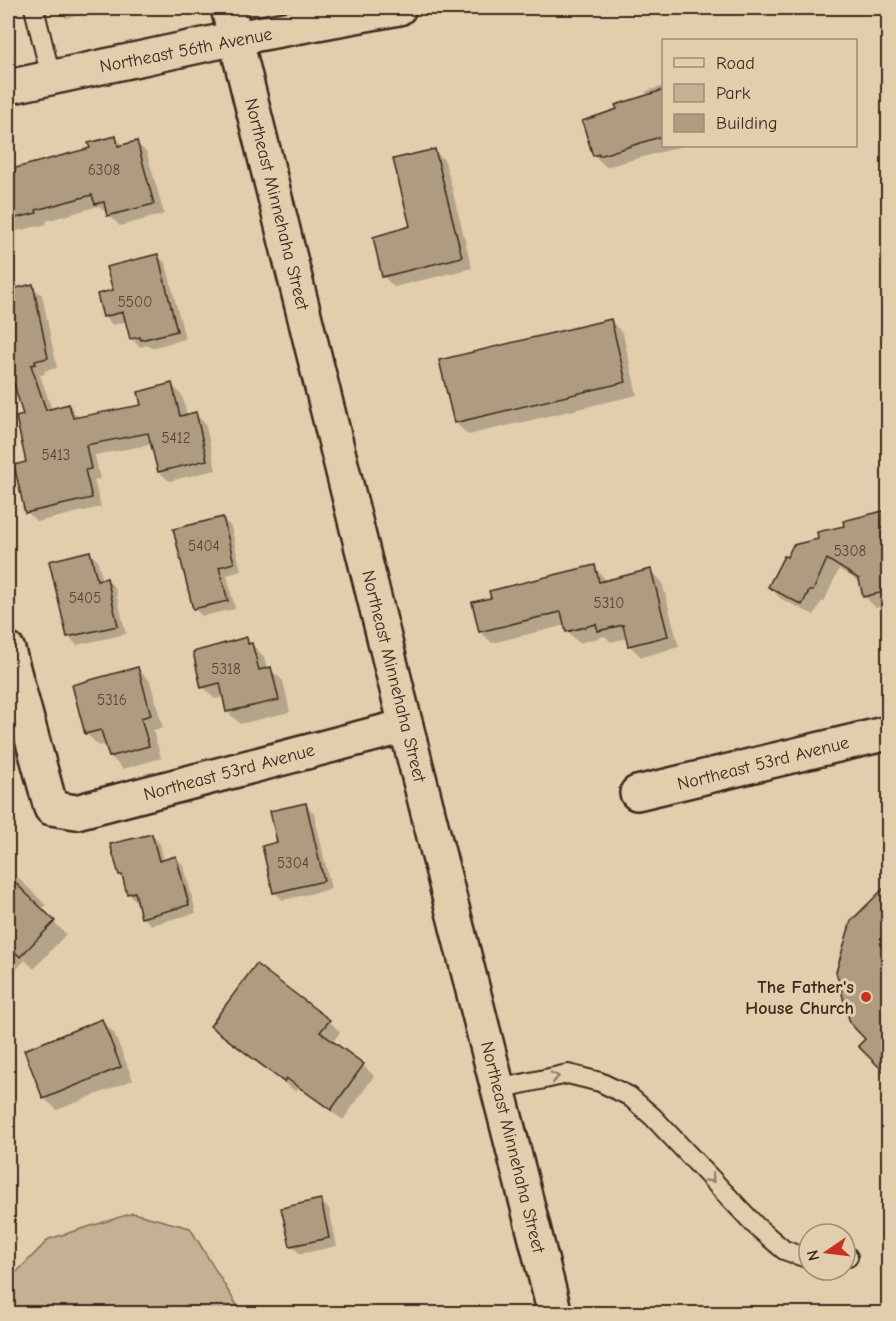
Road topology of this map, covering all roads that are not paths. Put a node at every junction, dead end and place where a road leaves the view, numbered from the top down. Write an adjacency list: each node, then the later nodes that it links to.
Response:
1 (34, 8): 4 (lane)
2 (399, 8): 3 (main road, Northeast 56th Avenue)
3 (232, 23): 4 (main road, Northeast 56th Avenue); 7 (main road, Northeast Minnehaha Street)
4 (51, 77): 5 (main road, Northeast 56th Avenue)
5 (8, 87)
6 (8, 650): 7 (main road, Northeast 53rd Avenue)
7 (406, 726): 10 (main road, Northeast Minnehaha Street)
8 (888, 733): 9 (main road, Northeast 53rd Avenue)
9 (637, 793)
10 (498, 1089): 11 (lane, one-way to 11); 12 (main road, Northeast Minnehaha Street)
11 (797, 1255)
12 (555, 1314)

